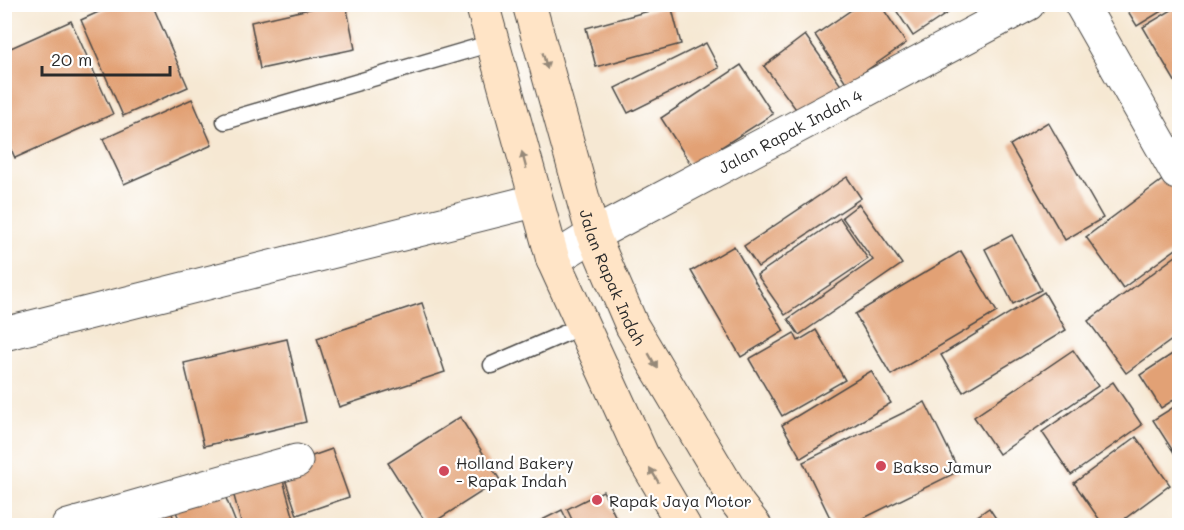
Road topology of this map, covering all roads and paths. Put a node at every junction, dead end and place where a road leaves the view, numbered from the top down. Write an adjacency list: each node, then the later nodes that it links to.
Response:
1 (482, 4): 6 (main road)
2 (529, 4): 10 (main road, Jalan Rapak Indah, one-way to 10)
3 (1029, 4): 5 (street, Jalan Rapak Indah 4)
4 (1081, 4): 8 (street)
5 (987, 14): 10 (street, Jalan Rapak Indah 4)
6 (492, 43): 7 (lane); 9 (main road, one-way to 6)
7 (225, 121)
8 (1177, 173)
9 (534, 201): 11 (main road); 13 (street)
10 (593, 235): 11 (street, Jalan Rapak Indah 4); 18 (main road, Jalan Rapak Indah, one-way to 18)
11 (553, 260): 12 (main road)
12 (582, 326): 14 (lane); 17 (main road, one-way to 12)
13 (4, 334)
14 (492, 365)
15 (296, 461): 16 (street)
16 (68, 525)
17 (684, 525)
18 (755, 525)

